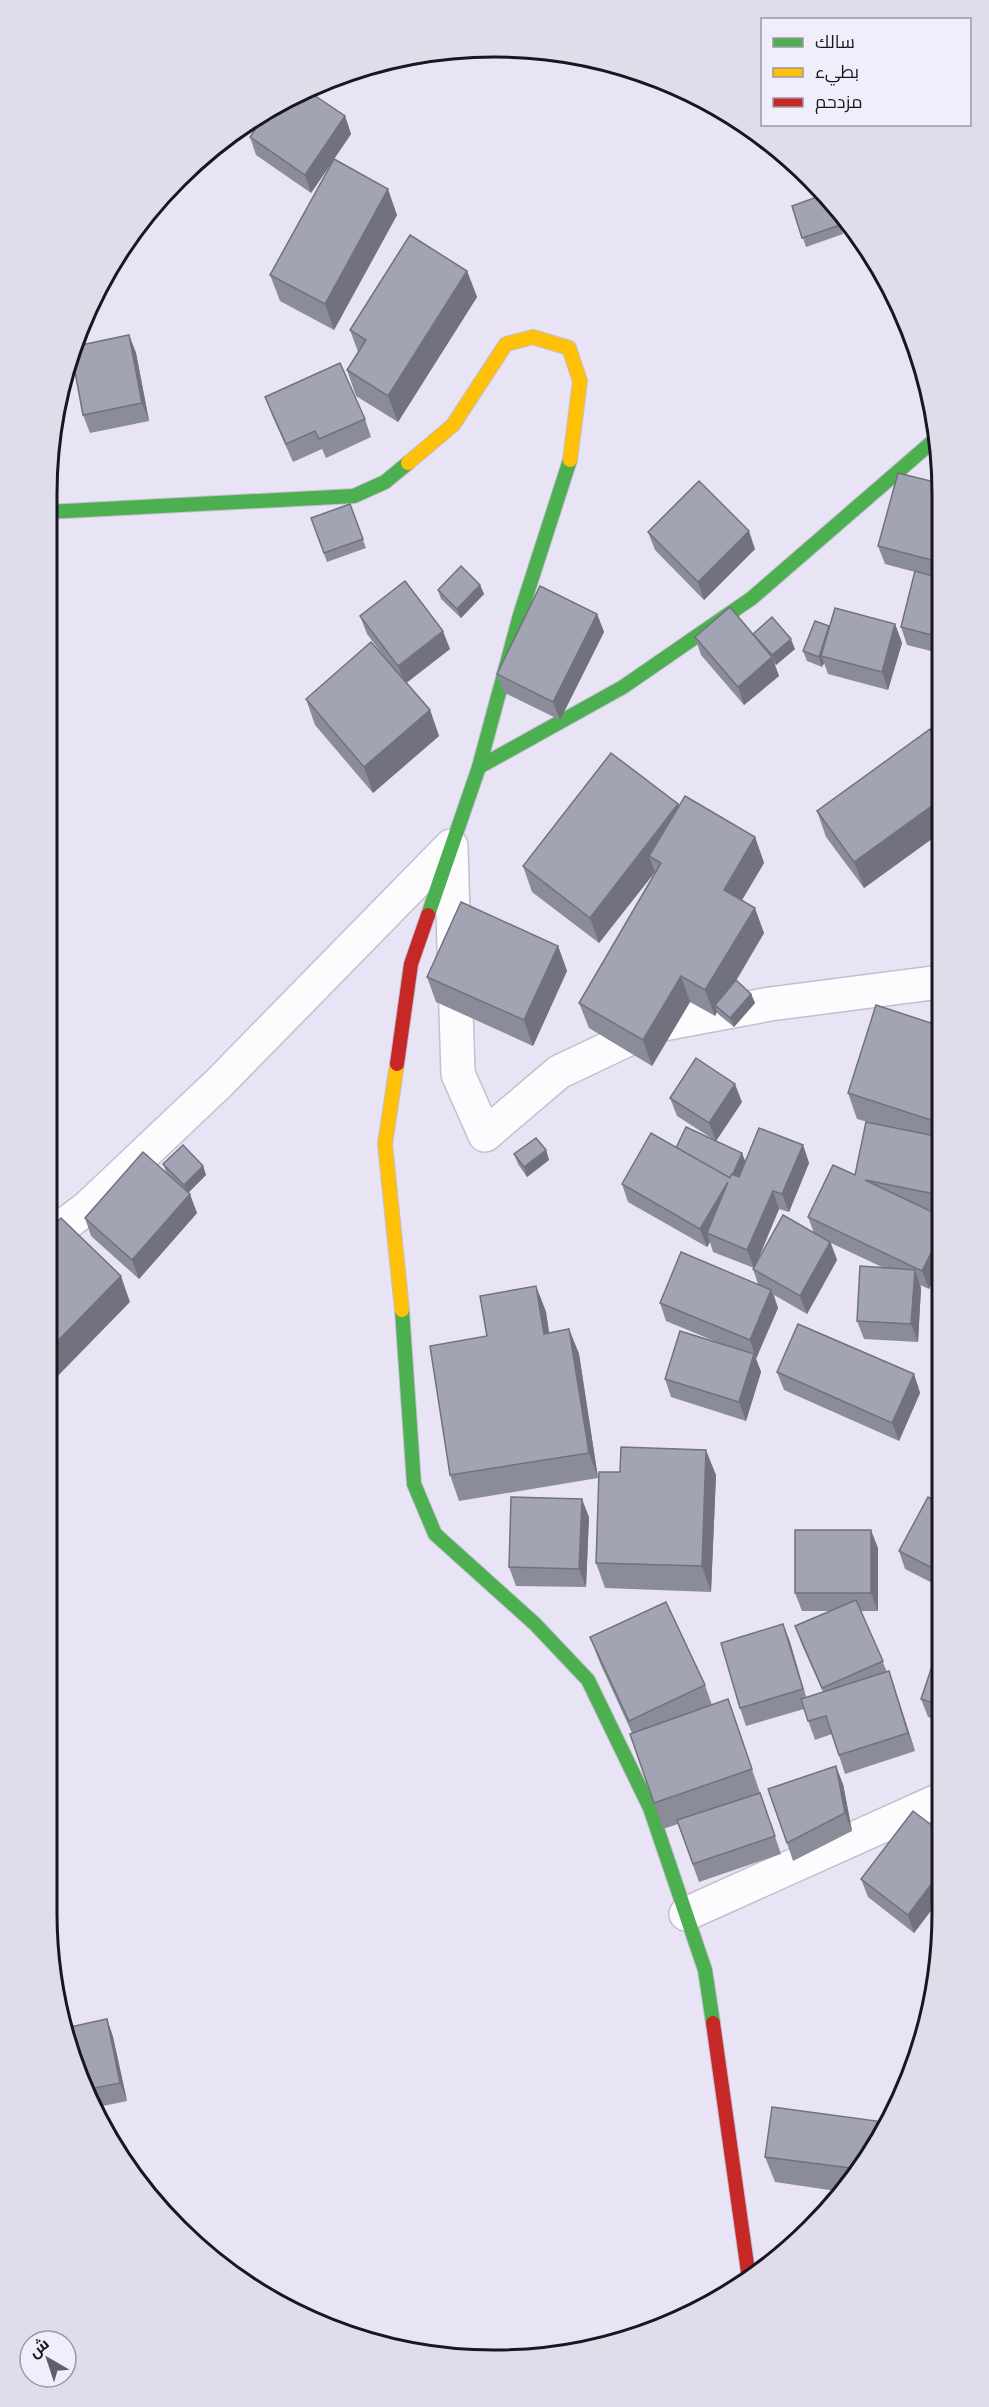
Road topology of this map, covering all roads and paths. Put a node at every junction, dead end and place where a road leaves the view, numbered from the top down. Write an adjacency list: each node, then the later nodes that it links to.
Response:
1 (929, 445): 3 (street)
2 (57, 511): 3 (street)
3 (479, 766): 4 (street)
4 (451, 846): 5 (street); 6 (street); 8 (street)
5 (932, 983)
6 (57, 1230)
7 (932, 1803): 8 (street)
8 (686, 1914): 9 (street)
9 (748, 2269)

